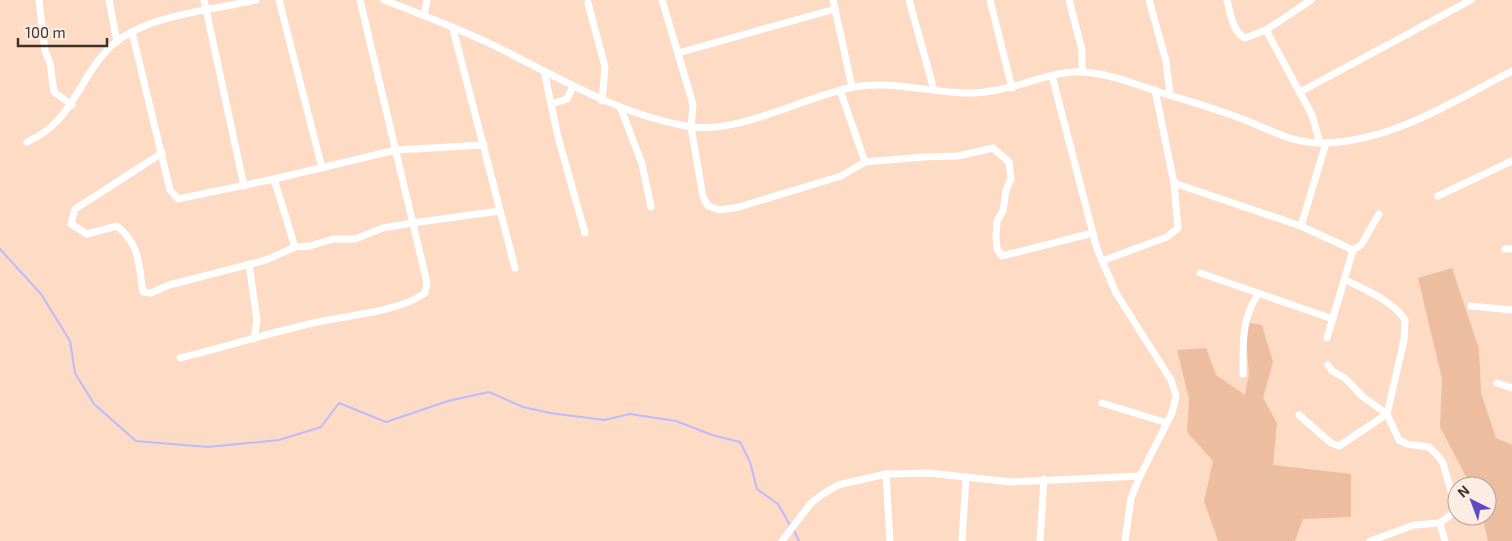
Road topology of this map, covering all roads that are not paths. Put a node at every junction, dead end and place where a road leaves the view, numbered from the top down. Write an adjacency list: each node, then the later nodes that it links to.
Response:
1 (39, 0): 41 (street)
2 (109, 0): 25 (street)
3 (204, 0): 20 (street)
4 (256, 0): 20 (street)
5 (279, 0): 51 (street)
6 (360, 0): 47 (street)
7 (384, 0): 21 (street)
8 (427, 0): 21 (street)
9 (662, 0): 26 (street)
10 (832, 0): 19 (street)
11 (909, 0): 35 (street)
12 (990, 0): 33 (street)
13 (1069, 0): 29 (street)
14 (1149, 0): 38 (street)
15 (1227, 0): 23 (street)
16 (1311, 0): 23 (street)
17 (1471, 0): 37 (street)
18 (588, 2): 39 (street)
19 (835, 9): 26 (street); 32 (street)
20 (205, 11): 24 (street); 54 (street)
21 (424, 15): 22 (street)
22 (454, 29): 27 (street); 46 (street)
23 (1266, 30): 37 (street)
24 (132, 32): 25 (street); 48 (street)
25 (117, 42): 41 (street)
26 (678, 53): 43 (street)
27 (544, 71): 31 (street); 40 (street)
28 (1512, 71): 45 (street)
29 (1082, 72): 30 (street); 36 (street)
30 (1052, 76): 33 (street); 62 (street)
31 (573, 86): 39 (street); 40 (street)
32 (852, 87): 34 (street); 35 (street)
33 (1012, 88): 35 (street)
34 (840, 90): 43 (street); 49 (street)
35 (934, 90)
36 (1155, 90): 38 (street); 53 (street)
37 (1300, 92): 45 (street)
38 (1170, 95): 45 (street)
39 (602, 101): 42 (street)
40 (551, 104): 61 (street)
41 (72, 105): 44 (street)
42 (621, 108): 43 (street); 56 (street)
43 (691, 127): 49 (street)
44 (27, 142)
45 (1323, 143): 60 (street)
46 (484, 145): 47 (street); 57 (street)
47 (396, 150): 51 (street); 59 (street)
48 (162, 153): 54 (street); 66 (street)
49 (865, 162): 62 (street)
50 (1512, 162): 55 (street)
51 (322, 168): 52 (street)
52 (274, 179): 54 (street); 63 (street)
53 (1174, 183): 60 (street); 65 (street)
54 (244, 186)
55 (1438, 196)
56 (651, 207)
57 (500, 211): 59 (street); 67 (street)
58 (1379, 214): 64 (street)
59 (412, 223): 63 (street); 75 (street)
60 (1301, 226): 64 (street)
61 (585, 233)
62 (1093, 233): 65 (street)
63 (295, 247): 66 (street)
64 (1353, 250): 69 (street)
65 (1102, 261): 84 (street)
66 (249, 264): 75 (street)
67 (515, 268)
68 (1200, 273): 70 (street)
69 (1346, 280): 73 (street); 82 (street)
70 (1258, 293): 73 (street); 78 (street)
71 (1471, 306): 72 (street)
72 (1512, 310)
73 (1333, 319): 74 (street)
74 (1327, 338)
75 (254, 340): 76 (street)
76 (180, 358)
77 (1328, 365): 82 (street)
78 (1243, 374)
79 (1498, 383): 80 (street)
80 (1512, 388)
81 (1102, 404): 84 (street)
82 (1387, 414): 83 (street); 89 (street)
83 (1299, 415)
84 (1166, 422): 86 (street)
85 (886, 474): 87 (street); 90 (street); 91 (street)
86 (1140, 476): 88 (street); 94 (street)
87 (966, 477): 88 (street); 92 (street)
88 (1044, 479): 93 (street)
89 (1440, 523): 95 (street); 96 (street)
90 (782, 541)
91 (890, 541)
92 (962, 541)
93 (1040, 541)
94 (1125, 541)
95 (1370, 541)
96 (1446, 541)

